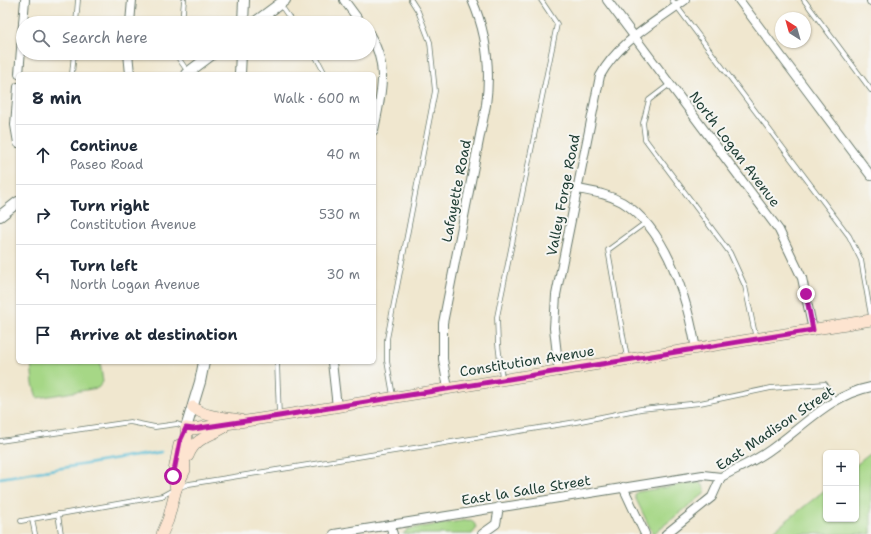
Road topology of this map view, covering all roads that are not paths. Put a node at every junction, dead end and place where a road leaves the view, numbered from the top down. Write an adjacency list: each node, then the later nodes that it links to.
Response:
1 (25, 0): 16 (street)
2 (78, 0): 17 (lane)
3 (132, 0): 18 (street)
4 (184, 0): 19 (lane)
5 (244, 0): 20 (street)
6 (344, 0): 23 (street)
7 (411, 0): 63 (lane)
8 (472, 0): 62 (street, Lafayette Road)
9 (541, 0): 60 (lane)
10 (607, 0): 24 (street, North Logan Avenue)
11 (685, 0): 15 (street, Valley Forge Road)
12 (739, 0): 45 (street)
13 (804, 0): 41 (lane)
14 (282, 2): 21 (street); 22 (lane)
15 (674, 3): 24 (street, Valley Forge Road); 50 (lane)
16 (24, 16)
17 (77, 16)
18 (131, 16)
19 (183, 16)
20 (243, 16)
21 (263, 16)
22 (289, 16)
23 (356, 16)
24 (635, 38): 40 (street, North Logan Avenue); 46 (street, Valley Forge Road)
25 (376, 46): 43 (street)
26 (20, 60): 33 (street)
27 (73, 60): 34 (lane)
28 (129, 60): 35 (street)
29 (180, 60): 36 (lane)
30 (205, 60): 37 (street)
31 (241, 60): 38 (street)
32 (318, 60): 39 (lane)
33 (19, 72)
34 (72, 72)
35 (130, 72)
36 (186, 72)
37 (188, 72)
38 (240, 72)
39 (324, 72)
40 (670, 84): 52 (street, North Logan Avenue); 53 (lane)
41 (871, 90)
42 (16, 113): 44 (street)
43 (376, 117)
44 (16, 132)
45 (871, 176)
46 (578, 189): 49 (street); 59 (street, Valley Forge Road)
47 (16, 204): 48 (street)
48 (0, 216)
49 (645, 223): 54 (street); 55 (lane)
50 (871, 316)
51 (871, 320): 52 (main road, Constitution Avenue)
52 (813, 330): 53 (main road, Constitution Avenue)
53 (756, 339): 54 (main road, Constitution Avenue)
54 (696, 349): 55 (main road, Constitution Avenue)
55 (628, 360): 59 (main road, Constitution Avenue)
56 (204, 364): 65 (street)
57 (278, 364): 67 (lane)
58 (332, 364): 66 (street)
59 (559, 372): 60 (main road, Constitution Avenue)
60 (502, 381): 62 (main road, Constitution Avenue)
61 (871, 387): 64 (street, East Madison Street)
62 (448, 389): 63 (main road, Constitution Avenue)
63 (394, 398): 66 (main road, Constitution Avenue)
64 (835, 401): 73 (street, East Madison Street); 75 (lane)
65 (193, 407): 68 (main road); 70 (street)
66 (337, 407): 67 (main road, Constitution Avenue)
67 (279, 416): 68 (main road, Constitution Avenue)
68 (246, 421): 69 (main road, Constitution Avenue)
69 (228, 424): 70 (main road, Constitution Avenue); 72 (main road)
70 (186, 428): 71 (lane); 72 (main road); 75 (main road)
71 (0, 441)
72 (185, 470): 75 (main road)
73 (721, 476): 74 (street, East la Salle Street); 88 (street, East Madison Street)
74 (623, 487): 76 (street, East la Salle Street); 87 (street)
75 (176, 489): 77 (lane); 83 (main road)
76 (499, 507): 80 (street, East la Salle Street); 86 (street)
77 (58, 514): 78 (lane); 82 (lane)
78 (32, 519): 79 (lane); 81 (lane)
79 (21, 521)
80 (390, 525): 84 (street, East la Salle Street); 85 (street)
81 (35, 534)
82 (61, 534)
83 (162, 534)
84 (334, 534)
85 (393, 534)
86 (482, 534)
87 (645, 534)
88 (666, 534)

